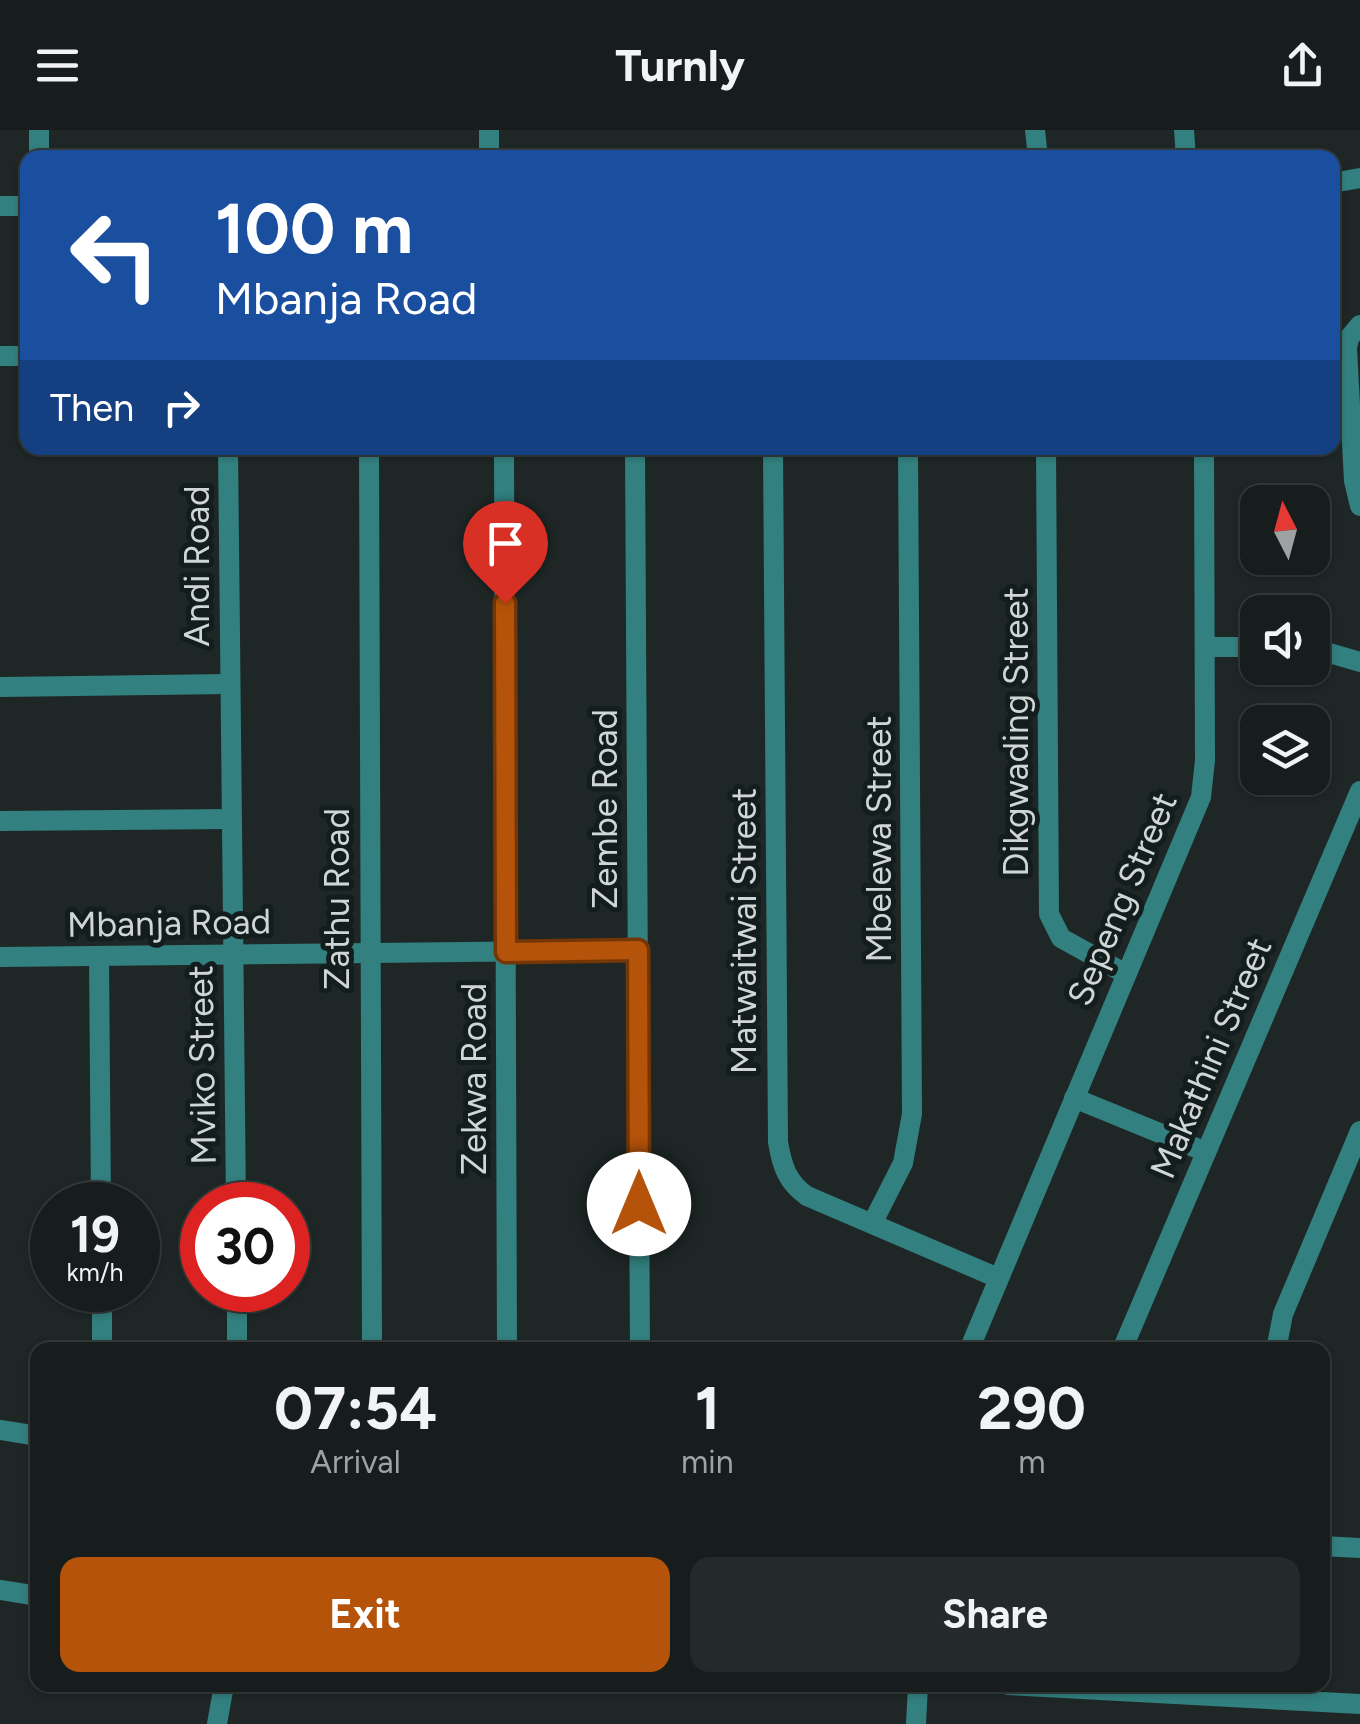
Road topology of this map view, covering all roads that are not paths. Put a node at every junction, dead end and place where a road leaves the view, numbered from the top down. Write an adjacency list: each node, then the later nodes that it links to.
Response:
1 (1360, 325): 10 (street)
2 (228, 455): 15 (street, Andi Road)
3 (369, 455): 23 (street, Zathu Road)
4 (504, 455): 21 (street, Zekwa Road)
5 (635, 455): 20 (street, Zembe Road)
6 (773, 455): 32 (street, Matwaitwai Street)
7 (908, 455): 32 (street, Mbelewa Street)
8 (1046, 455): 26 (street, Dikgwading Street)
9 (1204, 455): 11 (street, Sepeng Street)
10 (1360, 506)
11 (1206, 647): 12 (street); 26 (street, Sepeng Street)
12 (1240, 647)
13 (1330, 653): 14 (street)
14 (1360, 662)
15 (230, 684): 16 (street); 18 (street, Mviko Street)
16 (0, 688)
17 (1360, 791): 29 (street, Makathini Street)
18 (232, 818): 19 (street); 22 (street, Mviko Street)
19 (0, 822)
20 (638, 950): 21 (street, Mbanja Road); 40 (street, Zembe Road)
21 (506, 952): 23 (street, Mbanja Road); 39 (street, Zekwa Road)
22 (234, 954): 23 (street, Mbanja Road); 24 (street, Mbanja Road); 31 (street, Mviko Street)
23 (369, 954): 38 (street, Zathu Road)
24 (99, 956): 25 (street, Mbanja Road); 30 (street)
25 (0, 957)
26 (1126, 974): 27 (street, Sepeng Street)
27 (1074, 1098): 29 (street); 33 (street, Sepeng Street)
28 (1360, 1131): 43 (street)
29 (1206, 1152): 42 (street, Makathini Street)
30 (101, 1182)
31 (236, 1182)
32 (873, 1222): 33 (street, Matwaitwai Street)
33 (998, 1278): 41 (street, Sepeng Street)
34 (102, 1312): 36 (street)
35 (237, 1312): 37 (street)
36 (102, 1342)
37 (237, 1342)
38 (372, 1342)
39 (507, 1342)
40 (640, 1342)
41 (971, 1342)
42 (1125, 1342)
43 (1278, 1342)
44 (0, 1430): 45 (street)
45 (30, 1435)
46 (1330, 1546): 47 (street)
47 (1360, 1548)
48 (0, 1590): 49 (street)
49 (30, 1595)
50 (223, 1692): 54 (street)
51 (918, 1692): 55 (street)
52 (1160, 1692): 53 (street)
53 (1360, 1704)
54 (217, 1724)
55 (916, 1724)

